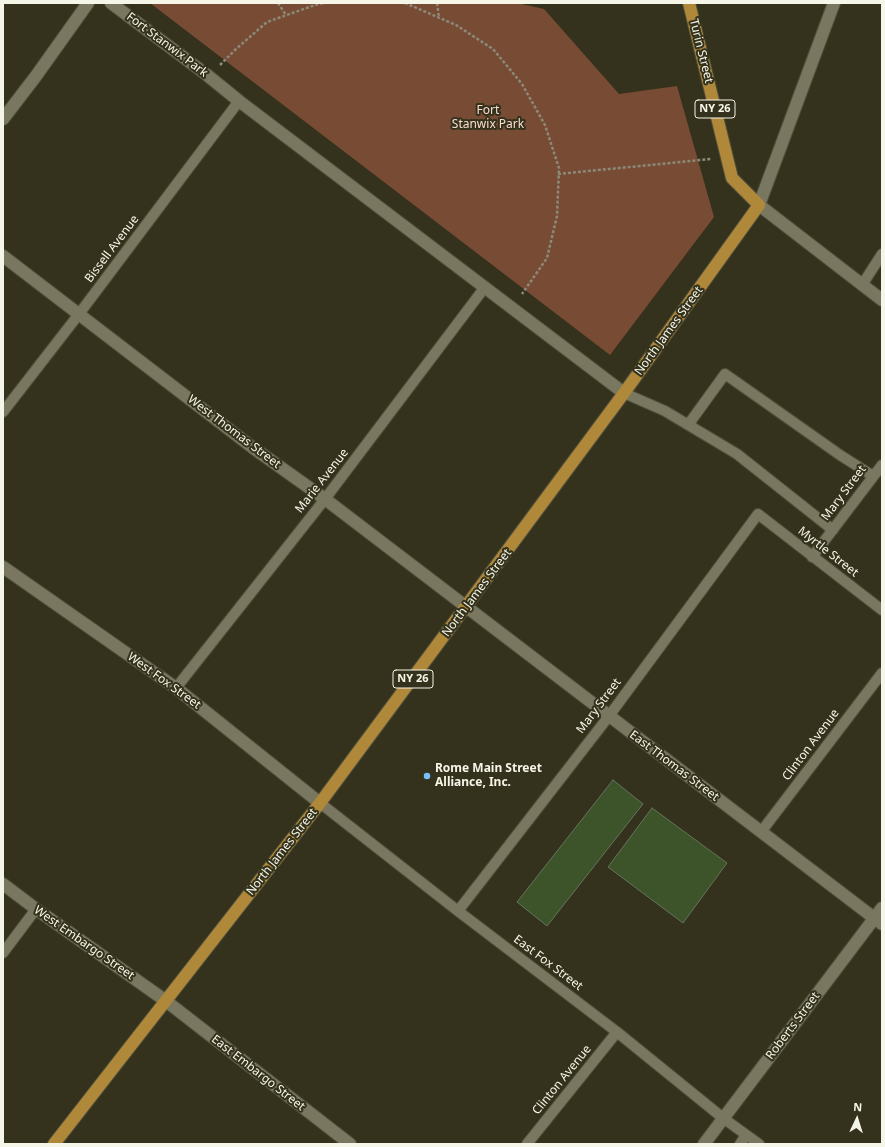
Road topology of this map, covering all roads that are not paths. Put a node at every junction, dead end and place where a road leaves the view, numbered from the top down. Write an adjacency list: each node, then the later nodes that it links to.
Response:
1 (88, 3): 6 (street)
2 (111, 3): 5 (street, Fort Stanwix Park)
3 (689, 3): 7 (main road, Turin Street / NY 26)
4 (834, 3): 7 (street, North James Street)
5 (239, 101): 11 (street, Fort Stanwix Park); 13 (lane, Bissell Avenue)
6 (3, 119)
7 (759, 205): 10 (street); 14 (main road, North James Street / NY 26)
8 (882, 254): 10 (lane)
9 (3, 256): 13 (street, West Thomas Street)
10 (862, 285): 12 (street)
11 (485, 287): 14 (street, Fort Stanwix Park); 19 (lane, Marie Avenue)
12 (882, 300)
13 (79, 314): 15 (lane, Bissell Avenue); 19 (street, West Thomas Street)
14 (624, 393): 16 (lane); 24 (main road, North James Street / NY 26)
15 (3, 412)
16 (688, 425): 18 (lane); 21 (lane)
17 (882, 465): 18 (lane, Mary Street)
18 (873, 476): 21 (lane, Mary Street)
19 (325, 499): 24 (street, West Thomas Street); 27 (lane, Marie Avenue)
20 (758, 514): 22 (lane, Myrtle Street); 28 (lane, Mary Street)
21 (833, 530): 22 (lane, Mary Street)
22 (812, 557): 25 (lane, Myrtle Street)
23 (3, 567): 27 (street, West Fox Street)
24 (466, 608): 28 (street, East Thomas Street); 29 (main road, North James Street / NY 26)
25 (882, 610)
26 (882, 673): 30 (lane, Clinton Avenue)
27 (176, 688): 29 (street, West Fox Street)
28 (609, 716): 30 (street, East Thomas Street); 33 (lane, Mary Street)
29 (320, 803): 33 (lane, East Fox Street); 36 (main road, North James Street / NY 26)
30 (761, 832): 34 (street, East Thomas Street)
31 (3, 884): 32 (street, West Embargo Street)
32 (36, 909): 35 (lane); 36 (street, West Embargo Street)
33 (458, 911): 37 (lane, East Fox Street)
34 (880, 917): 38 (street, Roberts Street)
35 (3, 954)
36 (166, 1001): 40 (main road, North James Street / NY 26); 41 (street, East Embargo Street)
37 (617, 1032): 38 (lane, East Fox Street); 42 (lane, Clinton Avenue)
38 (723, 1118): 39 (lane, East Fox Street); 43 (street, Roberts Street)
39 (746, 1135): 44 (lane); 45 (lane, East Fox Street)
40 (54, 1144)
41 (350, 1144)
42 (527, 1144)
43 (704, 1144)
44 (740, 1144)
45 (759, 1144)

